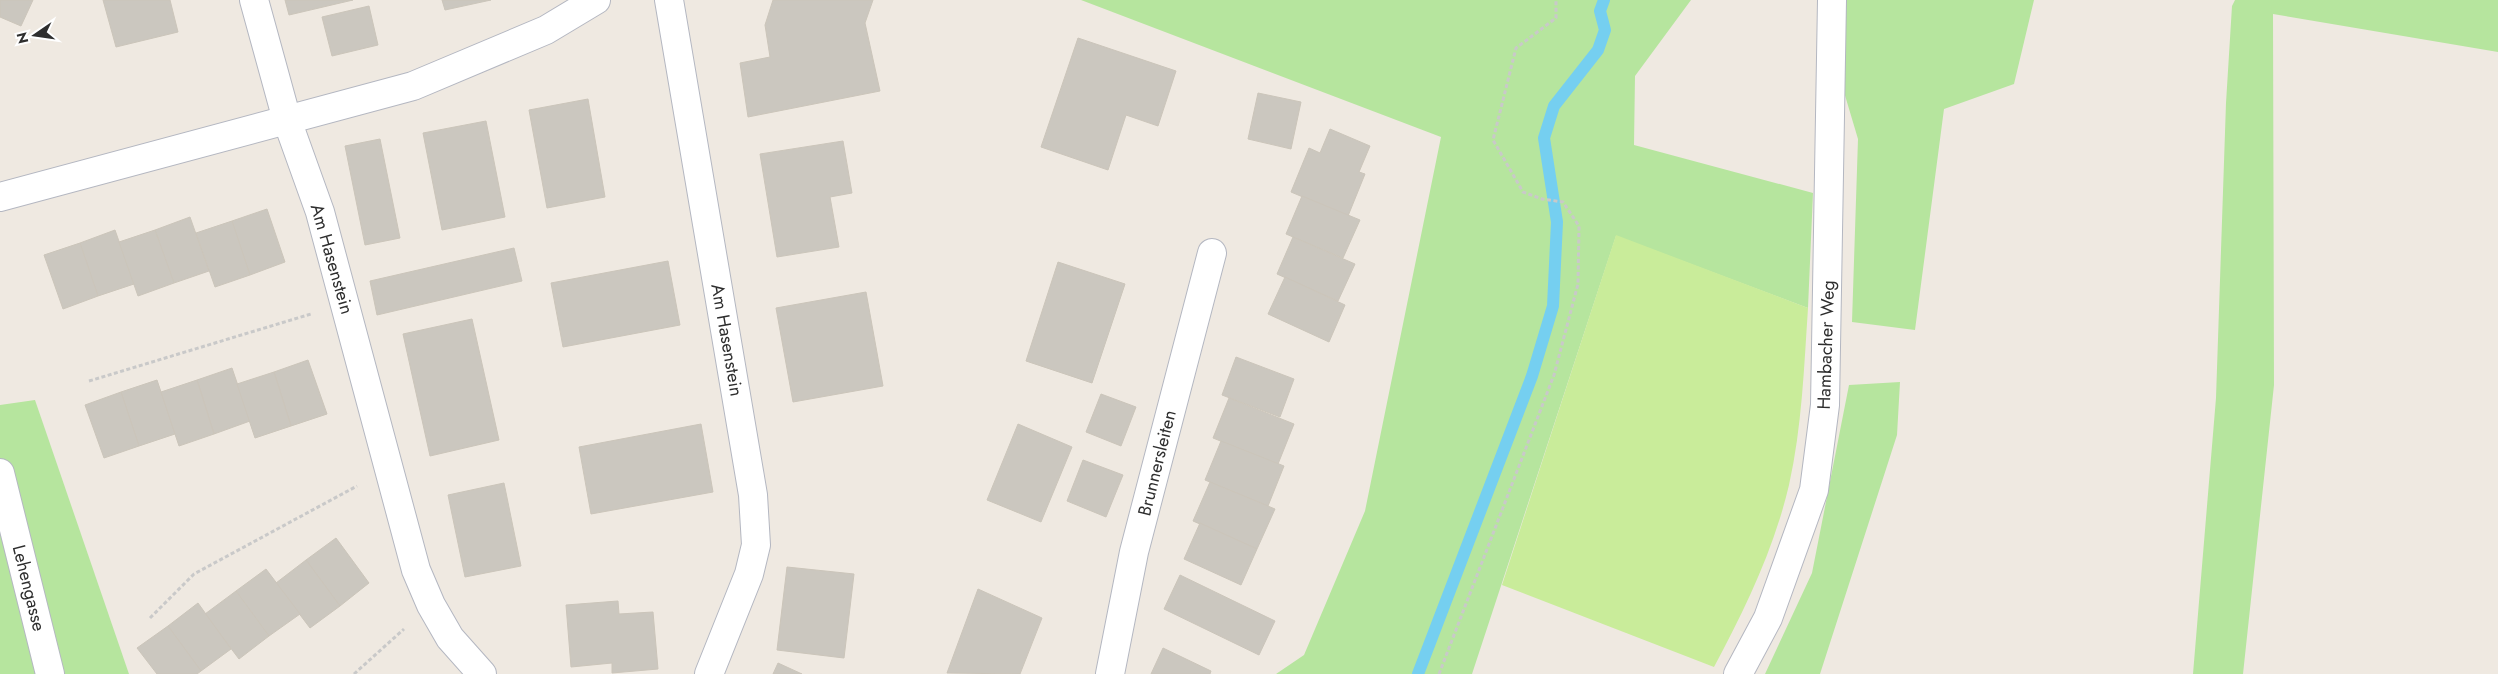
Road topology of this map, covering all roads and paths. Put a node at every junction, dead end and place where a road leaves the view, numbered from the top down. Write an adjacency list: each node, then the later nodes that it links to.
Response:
1 (254, 0): 6 (street, Am Hasenstein)
2 (596, 0): 6 (street)
3 (669, 0): 18 (street, Am Hasenstein)
4 (1556, 0): 20 (path)
5 (1832, 0): 21 (street, Hambacher Weg)
6 (287, 120): 7 (street); 9 (street, Am Hasenstein)
7 (0, 197)
8 (1212, 253): 19 (street, Brunnersleiten)
9 (345, 304): 10 (path); 11 (street, Am Hasenstein)
10 (89, 381)
11 (389, 468): 13 (street, Am Hasenstein); 14 (path)
12 (0, 473): 15 (street, Lehengasse)
13 (431, 605): 16 (path); 17 (street, Am Hasenstein)
14 (150, 618)
15 (50, 674)
16 (354, 674)
17 (482, 674)
18 (709, 674)
19 (1110, 674)
20 (1439, 674)
21 (1738, 674)

